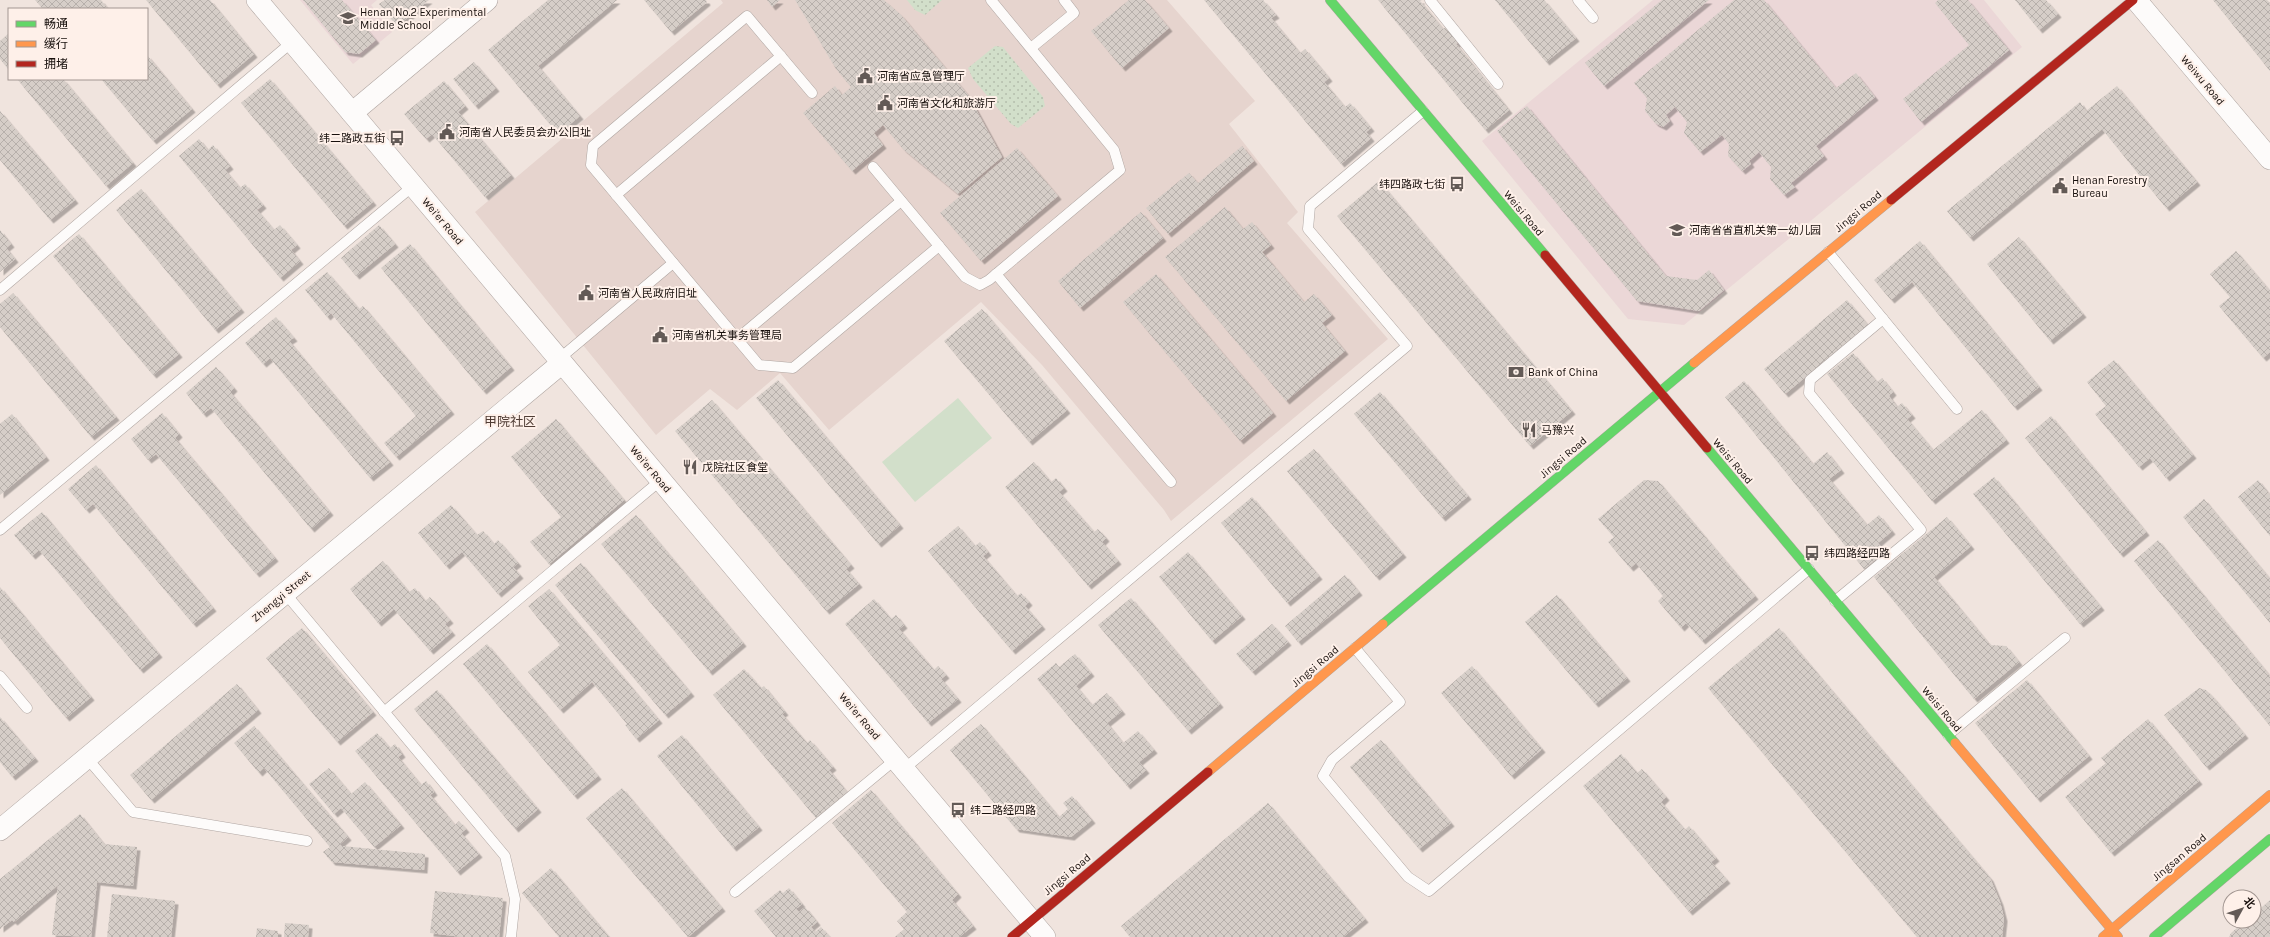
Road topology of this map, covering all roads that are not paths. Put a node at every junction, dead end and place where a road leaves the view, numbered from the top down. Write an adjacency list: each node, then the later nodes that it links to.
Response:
1 (257, 0): 10 (street, Wei'er Road)
2 (487, 0): 16 (street)
3 (991, 0): 11 (lane)
4 (1064, 0): 11 (lane)
5 (1330, 0): 15 (street, Weisi Road)
6 (1430, 0): 13 (lane)
7 (1578, 0): 9 (lane)
8 (2135, 0): 17 (street, Weiwu Road); 23 (street, Jingsi Road)
9 (1593, 18)
10 (292, 42): 16 (street, Wei'er Road); 26 (lane)
11 (1031, 48): 25 (lane)
12 (781, 56): 14 (lane); 20 (lane); 20 (lane)
13 (1498, 84)
14 (812, 93)
15 (1423, 111): 30 (street, Weisi Road); 45 (lane)
16 (352, 113): 19 (street, Wei'er Road)
17 (2270, 159)
18 (873, 167): 21 (lane)
19 (414, 186): 29 (street, Wei'er Road); 34 (lane)
20 (616, 195): 24 (lane)
21 (901, 201): 22 (lane); 28 (lane)
22 (939, 246): 25 (lane); 28 (lane)
23 (1828, 252): 27 (lane); 30 (street, Jingsi Road)
24 (673, 263): 28 (lane); 29 (lane)
25 (996, 274): 33 (lane)
26 (0, 290)
27 (1884, 319): 31 (lane); 37 (lane)
28 (737, 339)
29 (561, 361): 32 (street, Wei'er Road); 36 (street, Zhengyi Street)
30 (1659, 392): 35 (street, Weisi Road); 39 (street, Jingsi Road)
31 (1957, 409)
32 (661, 480): 42 (lane); 45 (street, Wei'er Road)
33 (1171, 482)
34 (0, 530)
35 (1808, 569): 37 (street, Weisi Road); 39 (lane)
36 (285, 593): 42 (lane); 44 (street, Zhengyi Street)
37 (1835, 601): 43 (street, Weisi Road)
38 (2065, 638): 43 (lane)
39 (1355, 648): 51 (street, Jingsi Road)
40 (0, 676): 41 (lane)
41 (27, 708)
42 (384, 712): 53 (lane)
43 (1948, 735): 52 (street, Weisi Road)
44 (87, 758): 47 (street, Zhengyi Street); 49 (lane)
45 (900, 764): 50 (lane); 51 (street, Wei'er Road)
46 (2270, 795): 52 (street, Jingsan Road)
47 (0, 830)
48 (2270, 839): 58 (street)
49 (307, 841)
50 (735, 892)
51 (1031, 920): 54 (street, Jingsi Road); 55 (street, Wei'er Road)
52 (2112, 929): 56 (street, Jingsan Road); 57 (street, Weisi Road)
53 (511, 937)
54 (1012, 937)
55 (1045, 937)
56 (2102, 937)
57 (2118, 937)
58 (2154, 937)

